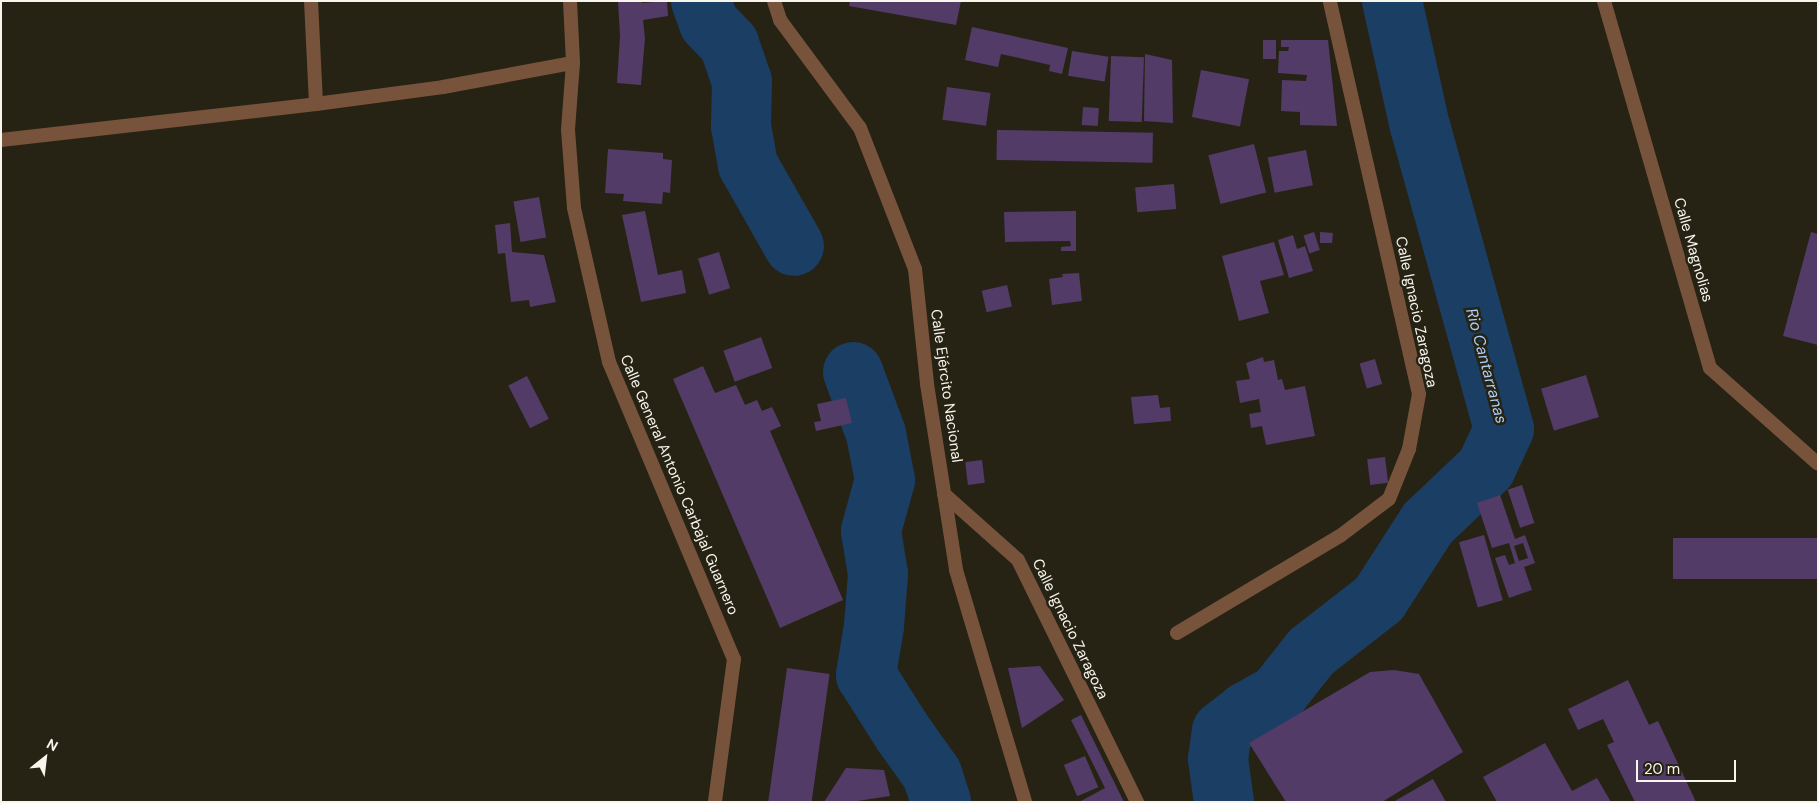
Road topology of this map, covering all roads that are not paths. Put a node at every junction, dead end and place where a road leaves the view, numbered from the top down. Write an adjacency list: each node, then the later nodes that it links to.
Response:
1 (310, 1): 7 (street)
2 (570, 1): 6 (street, Calle General Antonio Carbajal Guarnero)
3 (774, 1): 10 (street, Calle Ejército Nacional)
4 (1330, 1): 11 (street, Calle Ignacio Zaragoza)
5 (1604, 1): 9 (street, Calle Magnolias)
6 (573, 63): 7 (street); 12 (street, Calle General Antonio Carbajal Guarnero)
7 (316, 104): 8 (street)
8 (1, 140)
9 (1818, 464)
10 (944, 494): 13 (street, Calle Ejército Nacional); 14 (street, Calle Ignacio Zaragoza)
11 (1177, 633)
12 (716, 802)
13 (1025, 802)
14 (1136, 802)

